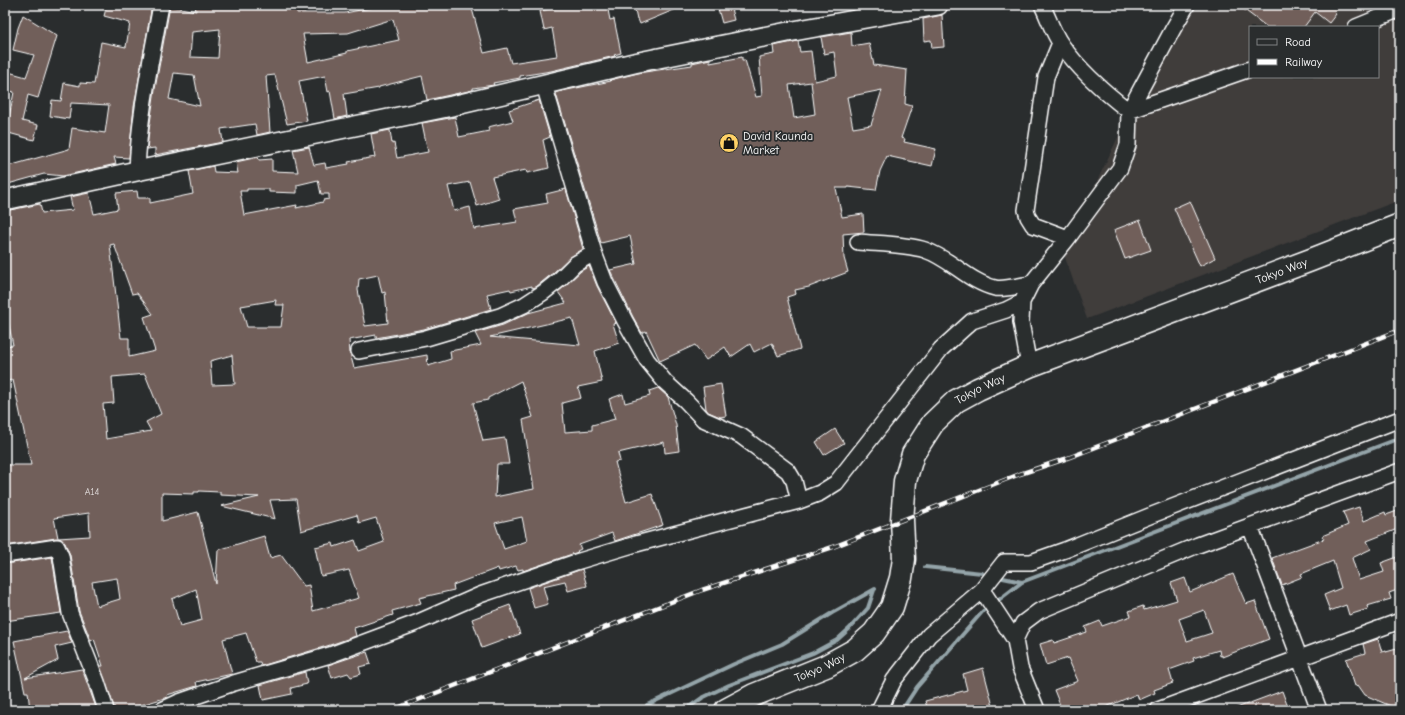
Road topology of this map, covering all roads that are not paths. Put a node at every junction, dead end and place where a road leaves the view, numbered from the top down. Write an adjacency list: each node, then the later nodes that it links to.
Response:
1 (161, 5): 11 (street)
2 (938, 5): 9 (street)
3 (1042, 5): 7 (street)
4 (1187, 5): 10 (street)
5 (1400, 9): 6 (street)
6 (1358, 26)
7 (1060, 43): 10 (street); 14 (street)
8 (1249, 69): 10 (street)
9 (544, 85): 11 (street); 16 (street)
10 (1129, 111): 14 (street)
11 (137, 171): 12 (street)
12 (5, 200)
13 (1400, 225): 20 (main road, Tokyo Way)
14 (1068, 238): 17 (street)
15 (858, 242): 17 (street)
16 (594, 253): 19 (street); 23 (street)
17 (1031, 284): 18 (street)
18 (1022, 302): 20 (street); 23 (street)
19 (359, 351)
20 (1029, 366): 32 (main road, Tokyo Way)
21 (1400, 419): 26 (street)
22 (1400, 471): 24 (street)
23 (799, 501): 31 (street)
24 (1250, 526): 28 (street); 29 (street)
25 (5, 555): 30 (street)
26 (982, 590): 28 (street); 33 (street)
27 (1400, 620): 29 (street)
28 (1015, 640): 34 (street)
29 (1299, 657): 35 (street); 36 (street)
30 (106, 710)
31 (162, 710)
32 (726, 710)
33 (879, 710)
34 (1037, 710)
35 (1158, 710)
36 (1319, 710)

